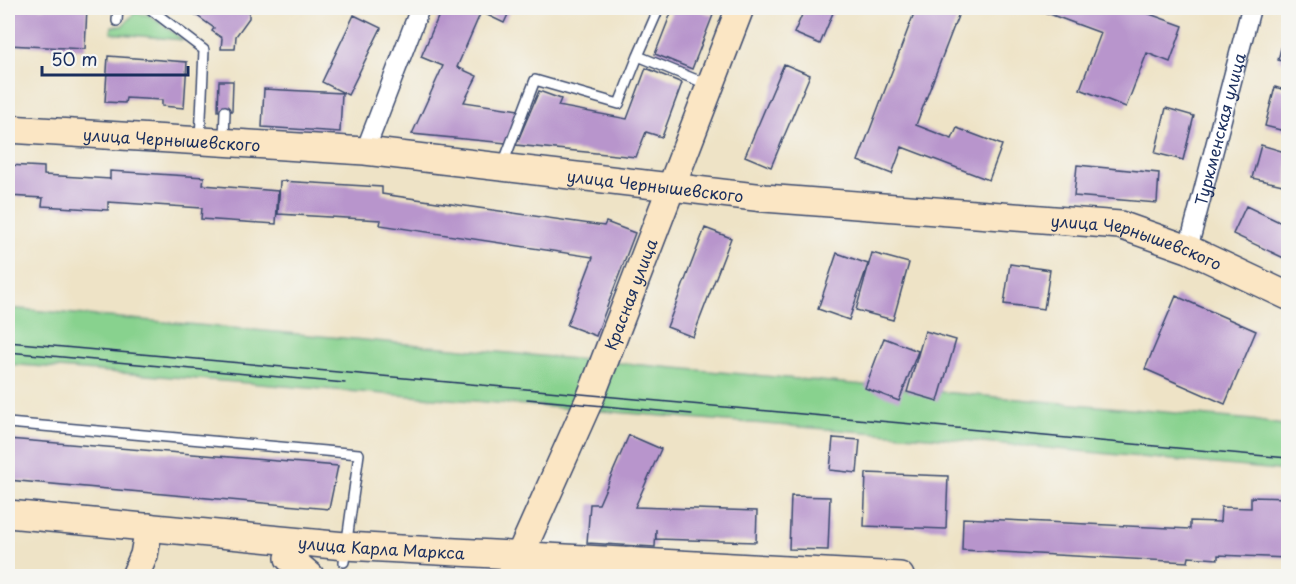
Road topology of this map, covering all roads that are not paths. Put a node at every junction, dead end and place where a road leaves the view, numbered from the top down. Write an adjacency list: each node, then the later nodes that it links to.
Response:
1 (118, 8): 7 (lane)
2 (149, 8): 12 (lane)
3 (420, 8): 13 (street)
4 (659, 8): 8 (lane)
5 (740, 8): 9 (street, Красная улица)
6 (1251, 8): 16 (street, Туркменская улица)
7 (117, 21)
8 (638, 56): 9 (lane); 14 (lane)
9 (711, 86): 15 (street, Красная улица)
10 (225, 111): 12 (lane)
11 (8, 129): 12 (street, улица Чернышевского)
12 (212, 141): 13 (street, улица Чернышевского)
13 (365, 151): 14 (street, улица Чернышевского)
14 (502, 166): 15 (street, улица Чернышевского)
15 (673, 185): 16 (street, улица Чернышевского); 24 (street, Красная улица)
16 (1188, 249): 17 (street, улица Чернышевского)
17 (1288, 296)
18 (8, 423): 23 (lane)
19 (8, 514): 21 (street, улица Карла Маркса)
20 (8, 531): 21 (street, улица Карла Маркса)
21 (149, 535): 22 (street, улица Карла Маркса); 25 (street)
22 (290, 549): 23 (street, улица Карла Маркса); 26 (street)
23 (344, 554): 24 (street, улица Карла Маркса)
24 (514, 569): 27 (street, улица Карла Маркса); 28 (street, улица Карла Маркса)
25 (135, 576)
26 (310, 576)
27 (582, 576)
28 (900, 576)

